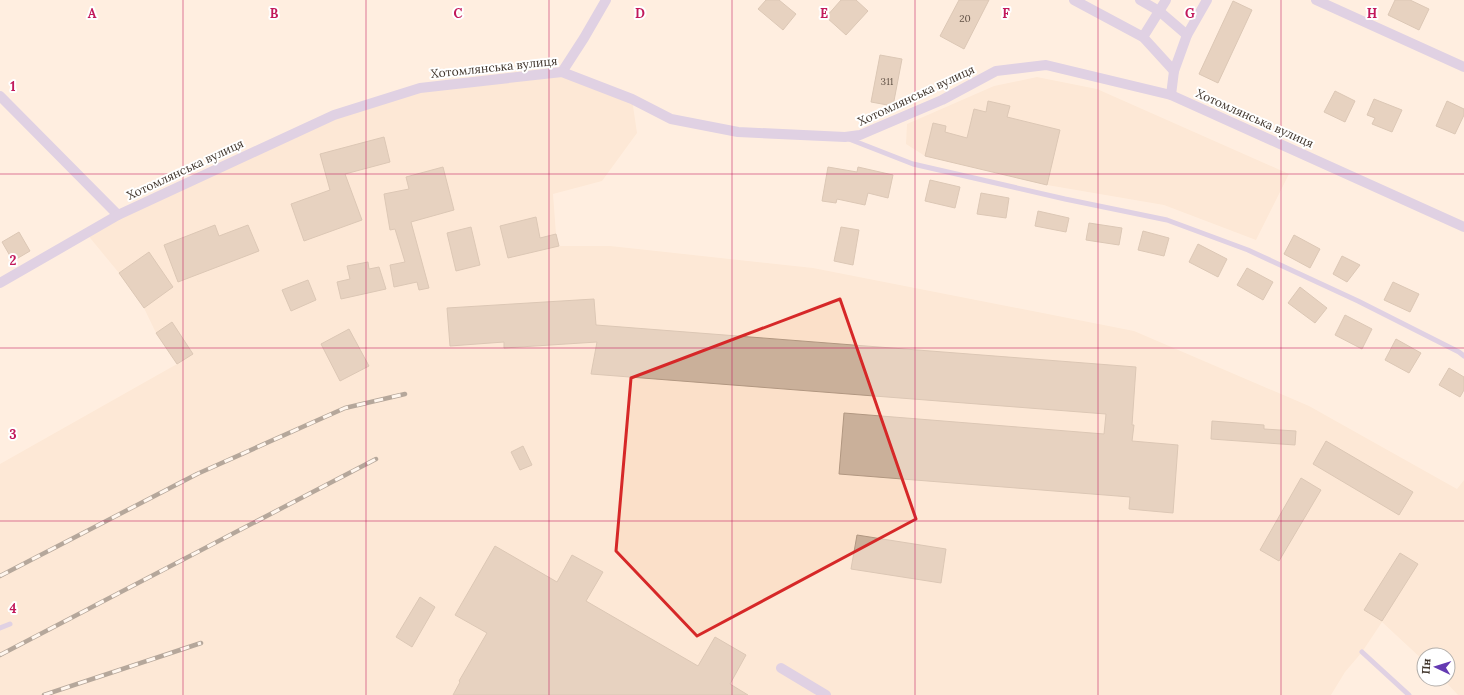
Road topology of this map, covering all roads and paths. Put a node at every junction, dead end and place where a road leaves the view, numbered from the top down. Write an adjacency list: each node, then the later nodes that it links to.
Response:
1 (606, 0): 12 (street)
2 (1074, 0): 9 (street)
3 (1140, 0): 7 (street)
4 (1166, 0): 7 (street)
5 (1207, 0): 8 (street)
6 (1316, 0): 10 (street)
7 (1159, 11): 8 (street); 9 (street)
8 (1187, 35): 11 (street)
9 (1143, 37): 11 (street)
10 (1464, 67)
11 (1174, 71): 13 (street)
12 (562, 72): 15 (street, Хотомлянська вулиця); 16 (street, Хотомлянська вулиця)
13 (1171, 95): 15 (street, Хотомлянська вулиця); 17 (street, Хотомлянська вулиця)
14 (0, 96): 16 (street, Хотомлянська вулиця)
15 (845, 137): 19 (lane)
16 (118, 214): 18 (street)
17 (1464, 227)
18 (0, 283)
19 (1464, 356)
20 (10, 624): 21 (lane)
21 (0, 628)
22 (1362, 652): 25 (lane)
23 (781, 668): 24 (street)
24 (826, 695)
25 (1410, 695)

